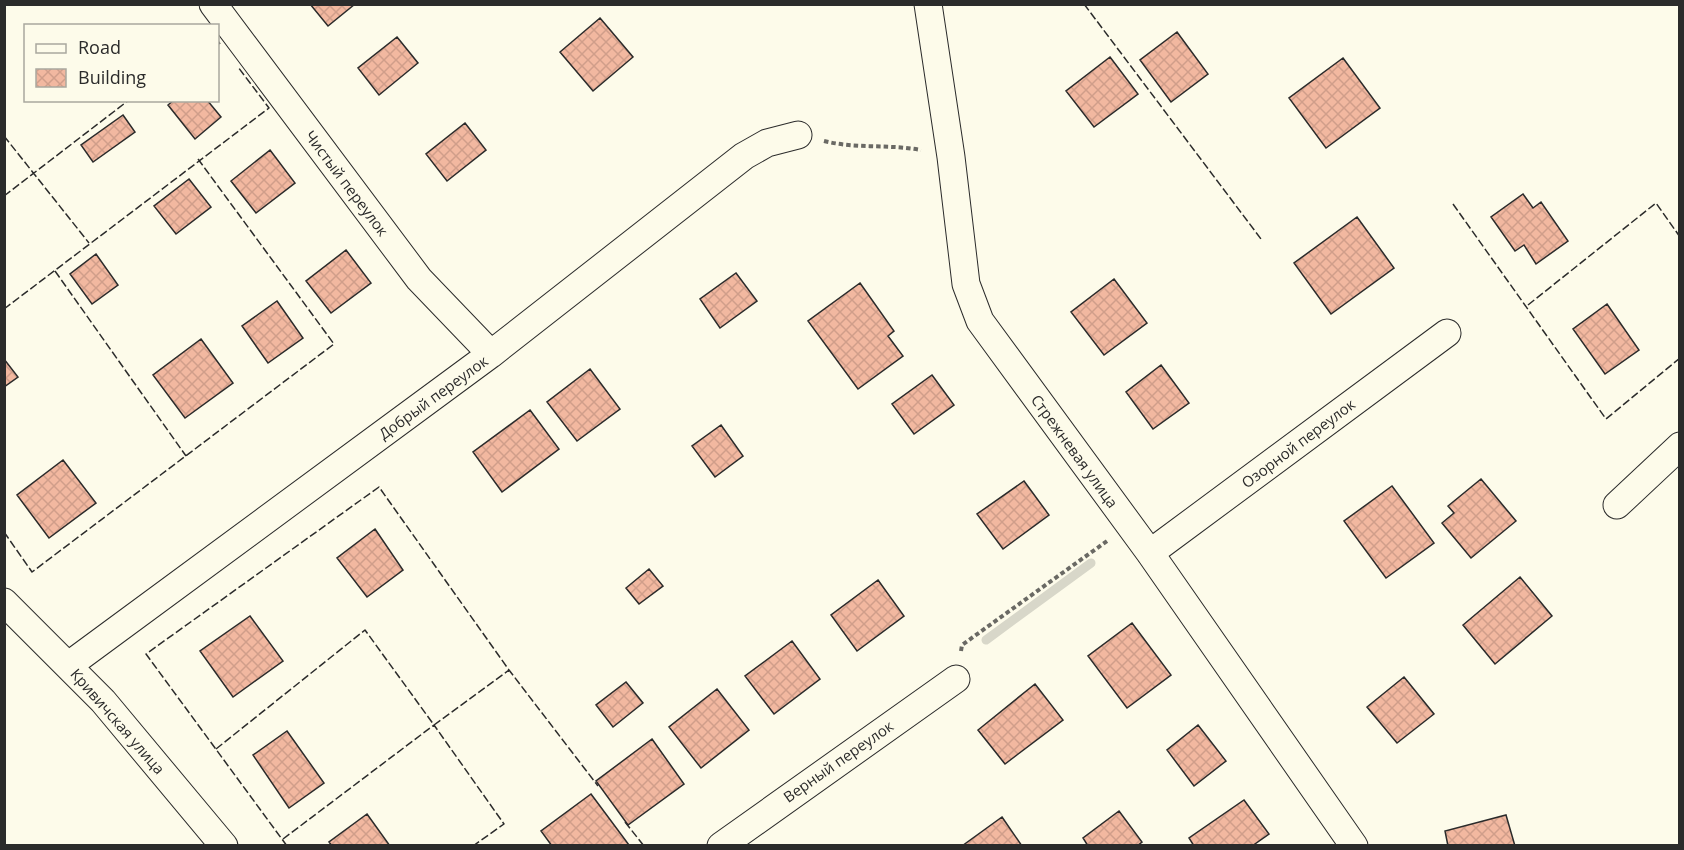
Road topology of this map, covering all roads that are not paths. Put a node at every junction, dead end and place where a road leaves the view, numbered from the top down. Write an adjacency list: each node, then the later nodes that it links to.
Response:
1 (213, 4): 5 (street, Чистый переулок)
2 (928, 4): 8 (street, Стрежневая улица)
3 (798, 135): 5 (street, Добрый переулок)
4 (1447, 333): 8 (street, Озорной переулок)
5 (491, 354): 10 (street, Добрый переулок)
6 (1680, 446): 7 (street)
7 (1617, 506)
8 (1150, 553): 14 (street, Стрежневая улица)
9 (4, 602): 10 (street, Кривичская улица)
10 (69, 665): 12 (street, Кривичская улица)
11 (956, 679): 13 (street, Верный переулок)
12 (224, 846)
13 (721, 846)
14 (1354, 846)

